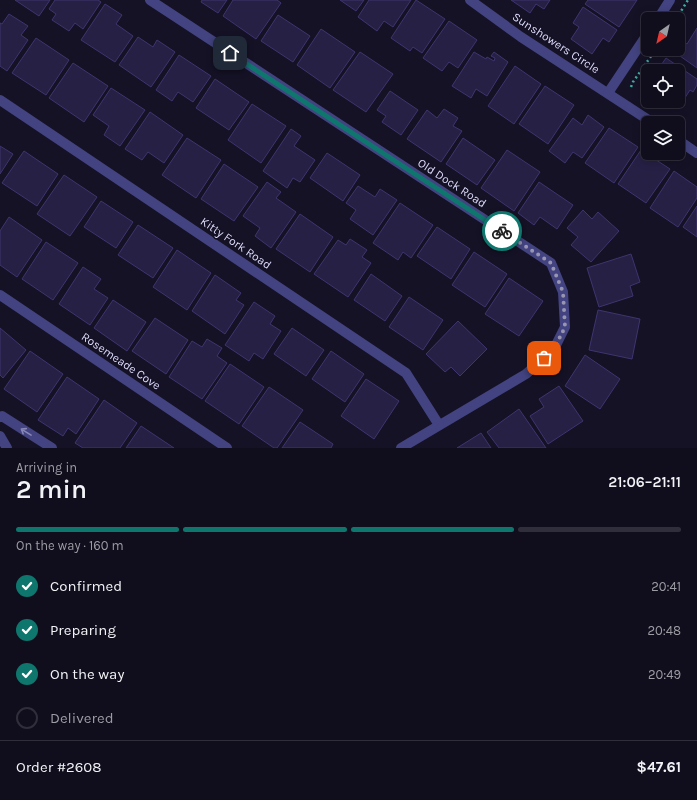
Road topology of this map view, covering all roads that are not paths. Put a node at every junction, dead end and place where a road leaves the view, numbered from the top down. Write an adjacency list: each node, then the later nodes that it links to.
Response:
1 (150, 0): 13 (street, Old Dock Road)
2 (470, 0): 6 (street, Sunshowers Circle)
3 (670, 0): 4 (street)
4 (662, 12)
5 (641, 44): 6 (street)
6 (608, 93): 8 (street, Sunshowers Circle)
7 (0, 100): 13 (street, Kitty Fork Road)
8 (642, 116)
9 (685, 145): 10 (street)
10 (697, 153)
11 (0, 295): 17 (street, Rosemeade Cove)
12 (0, 417): 16 (street, one-way to 12)
13 (439, 425): 18 (street, Old Dock Road)
14 (0, 436): 15 (street)
15 (7, 448)
16 (52, 448)
17 (227, 448)
18 (401, 448)

